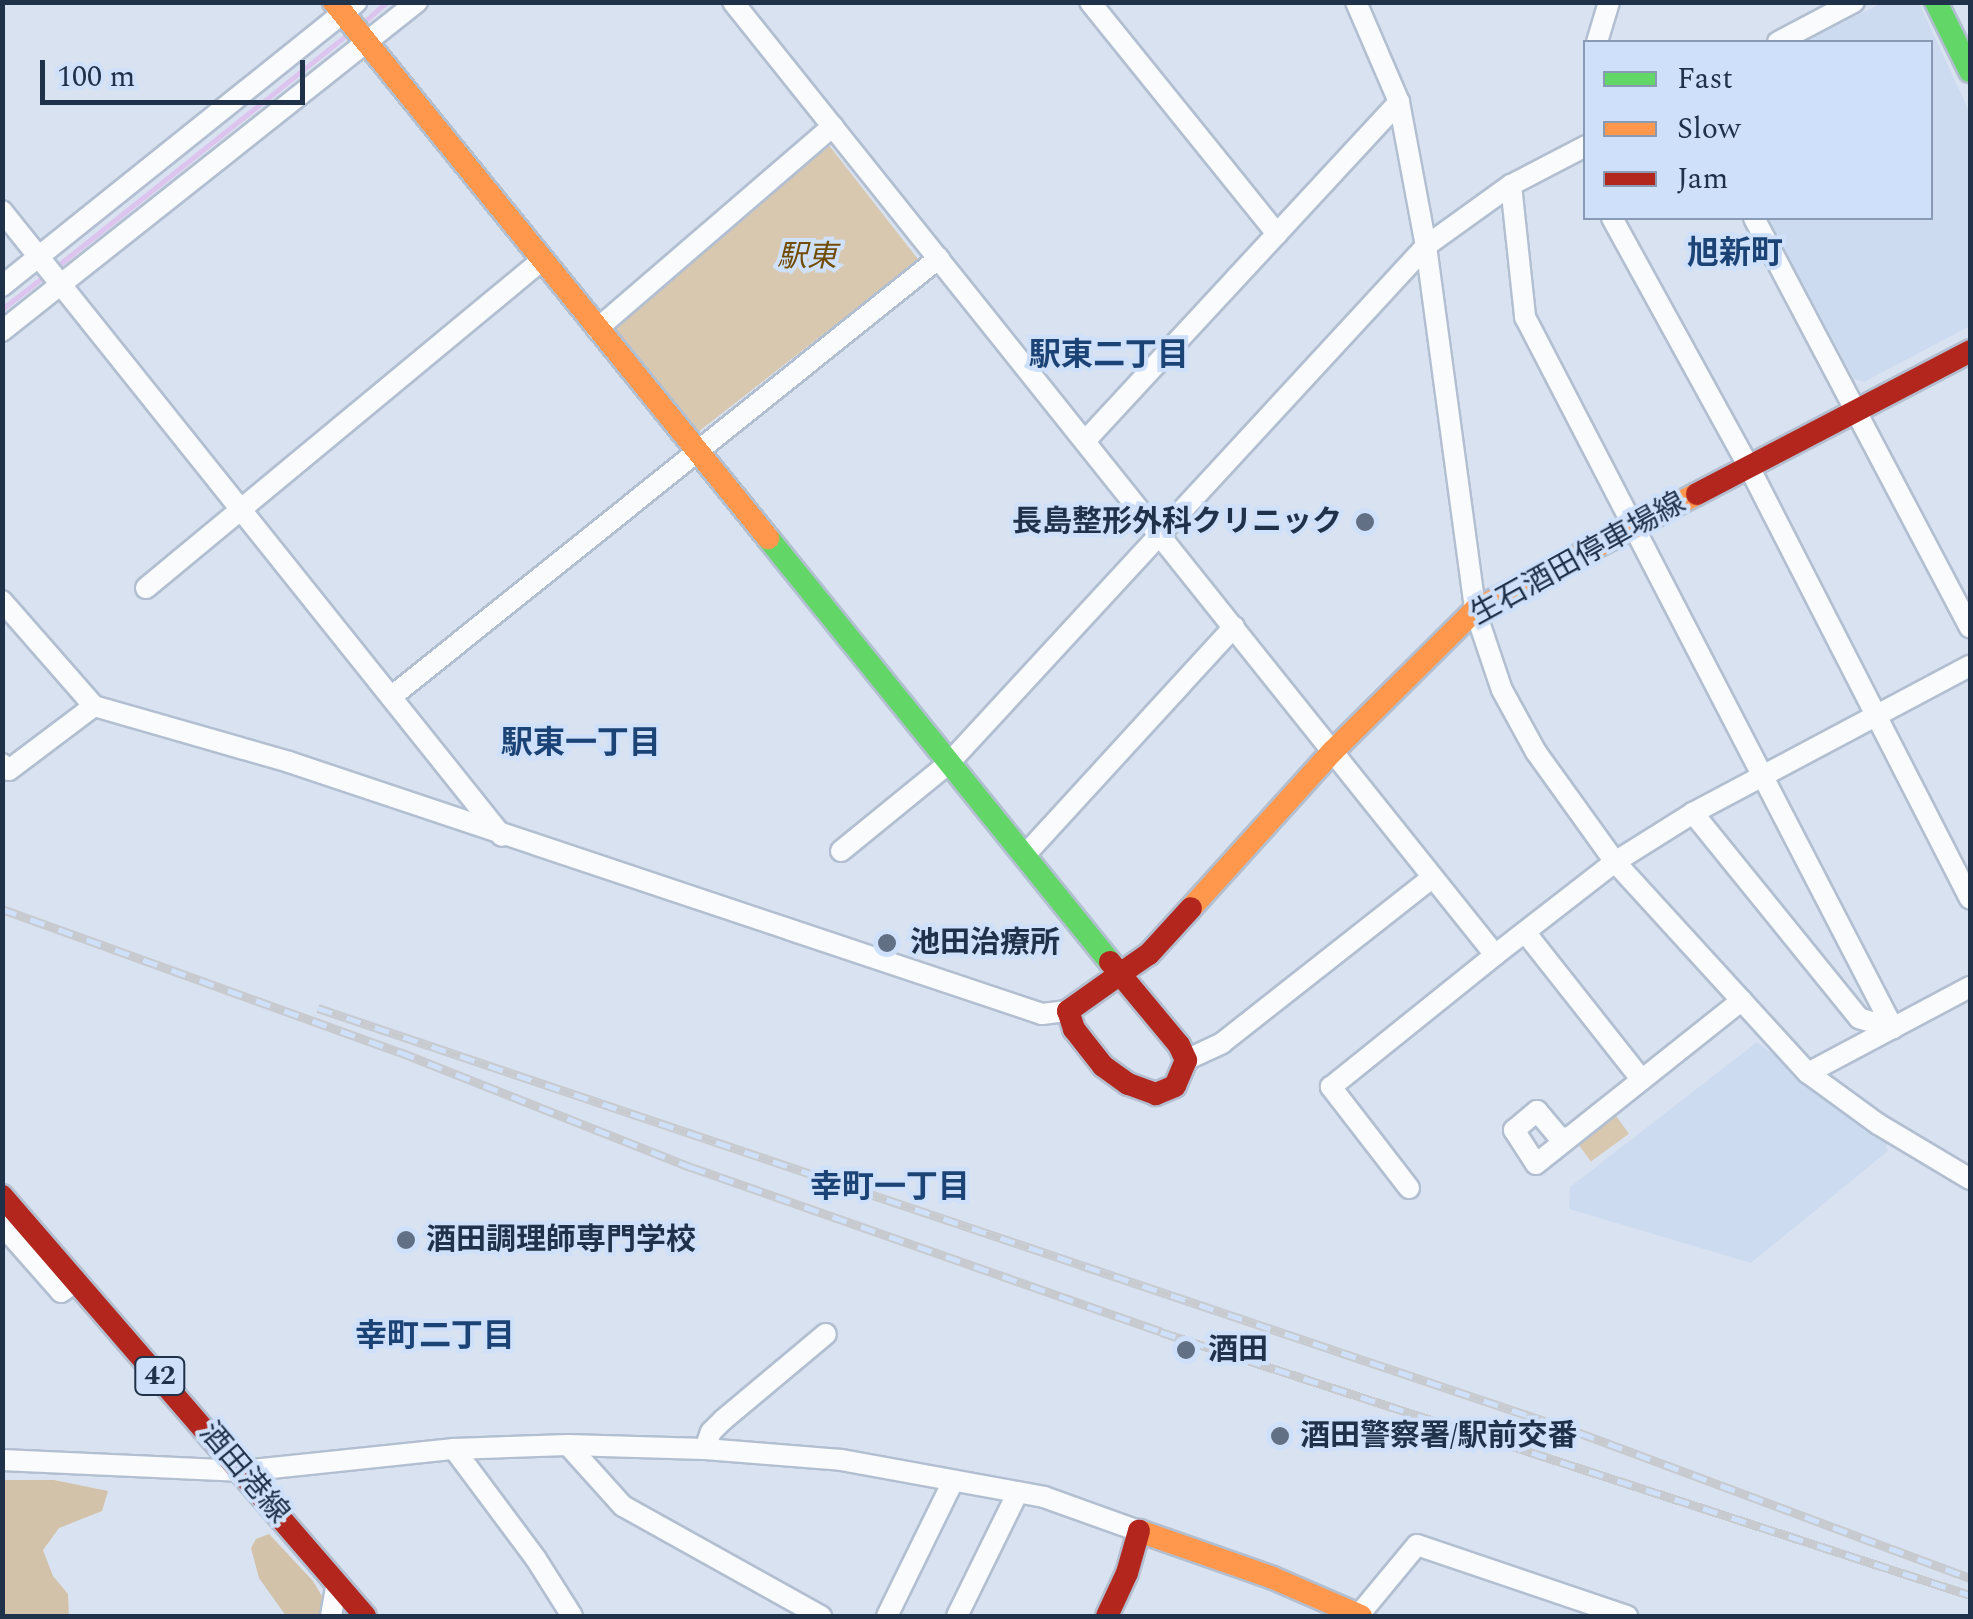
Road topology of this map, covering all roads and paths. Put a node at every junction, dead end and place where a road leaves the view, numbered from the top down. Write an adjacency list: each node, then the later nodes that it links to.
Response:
1 (418, 2): 11 (street)
2 (733, 2): 14 (street)
3 (1090, 2): 20 (street)
4 (1356, 2): 13 (street)
5 (1608, 2): 9 (street)
6 (1854, 2): 10 (street)
7 (1936, 2): 12 (main road)
8 (344, 6): 11 (main road); 22 (street)
9 (1598, 40)
10 (1782, 40)
11 (366, 43): 24 (main road); 25 (street)
12 (1970, 72)
13 (1399, 102): 20 (street); 21 (street)
14 (833, 126): 23 (street); 27 (street)
15 (1583, 148): 16 (street)
16 (1512, 185): 21 (street); 35 (street)
17 (2, 211): 22 (street)
18 (1613, 220): 33 (street)
19 (1755, 220): 30 (street)
20 (1277, 234): 31 (street)
21 (1426, 246): 36 (street); 39 (street)
22 (39, 257): 25 (street); 26 (street)
23 (940, 258): 31 (street); 32 (street)
24 (542, 260): 27 (main road); 34 (street)
25 (61, 285): 28 (street); 34 (street)
26 (2, 286)
27 (598, 329): 32 (main road)
28 (2, 331)
29 (1970, 353): 30 (main road, 生石酒田停車場線)
30 (1855, 408): 33 (main road, 生石酒田停車場線); 41 (street)
31 (1086, 440): 36 (street)
32 (698, 453): 43 (street); 47 (main road)
33 (1748, 466): 35 (main road, 生石酒田停車場線); 45 (street)
34 (241, 509): 37 (street); 43 (street)
35 (1633, 526): 39 (main road, 生石酒田停車場線); 49 (street)
36 (1160, 534): 40 (street); 47 (street)
37 (146, 588)
38 (2, 601): 44 (street)
39 (1475, 610): 46 (main road, 生石酒田停車場線); 54 (street)
40 (1234, 627): 46 (street); 53 (street)
41 (1970, 628)
42 (1970, 666): 45 (street)
43 (391, 696): 51 (street)
44 (94, 706): 48 (street); 51 (street)
45 (1876, 714): 49 (street); 56 (street)
46 (1333, 752): 55 (street); 59 (main road, 生石酒田停車場線)
47 (949, 762): 52 (street); 53 (main road)
48 (2, 764)
49 (1763, 776): 50 (street); 63 (street)
50 (1693, 813): 54 (street); 63 (street)
51 (503, 837): 62 (street)
52 (841, 851)
53 (1024, 856): 59 (main road)
54 (1615, 862): 57 (street); 61 (street)
55 (1432, 878): 58 (street); 64 (street)
56 (1970, 898)
57 (1525, 932): 58 (street); 66 (street)
58 (1495, 955): 69 (street)
59 (1120, 974): 62 (main road, 生石酒田停車場線); 64 (main road)
60 (1970, 987): 63 (street)
61 (1742, 1000): 65 (street); 66 (street)
62 (1068, 1011): 64 (main road)
63 (1893, 1028): 65 (street)
64 (1186, 1060)
65 (1808, 1073): 68 (street)
66 (1641, 1079): 67 (street)
67 (1568, 1138)
68 (1970, 1179)
69 (1409, 1188)
70 (2, 1196): 72 (main road, 酒田港線 / 42)
71 (2, 1224): 72 (street)
72 (77, 1281): 78 (main road, 酒田港線 / 42)
73 (826, 1334): 76 (street)
74 (568, 1444): 75 (street); 76 (street); 86 (street)
75 (454, 1449): 78 (street); 85 (street)
76 (705, 1449): 79 (street)
77 (2, 1460): 78 (street)
78 (243, 1471): 82 (main road, 酒田港線 / 42)
79 (952, 1480): 80 (street); 87 (street)
80 (1018, 1492): 81 (street); 88 (street)
81 (1139, 1531): 89 (main road); 90 (main road)
82 (337, 1584): 83 (street); 84 (main road, 酒田港線 / 42)
83 (331, 1616)
84 (365, 1616)
85 (572, 1616)
86 (821, 1616)
87 (887, 1616)
88 (958, 1616)
89 (1107, 1616)
90 (1359, 1616): 91 (street)
91 (1627, 1616)

